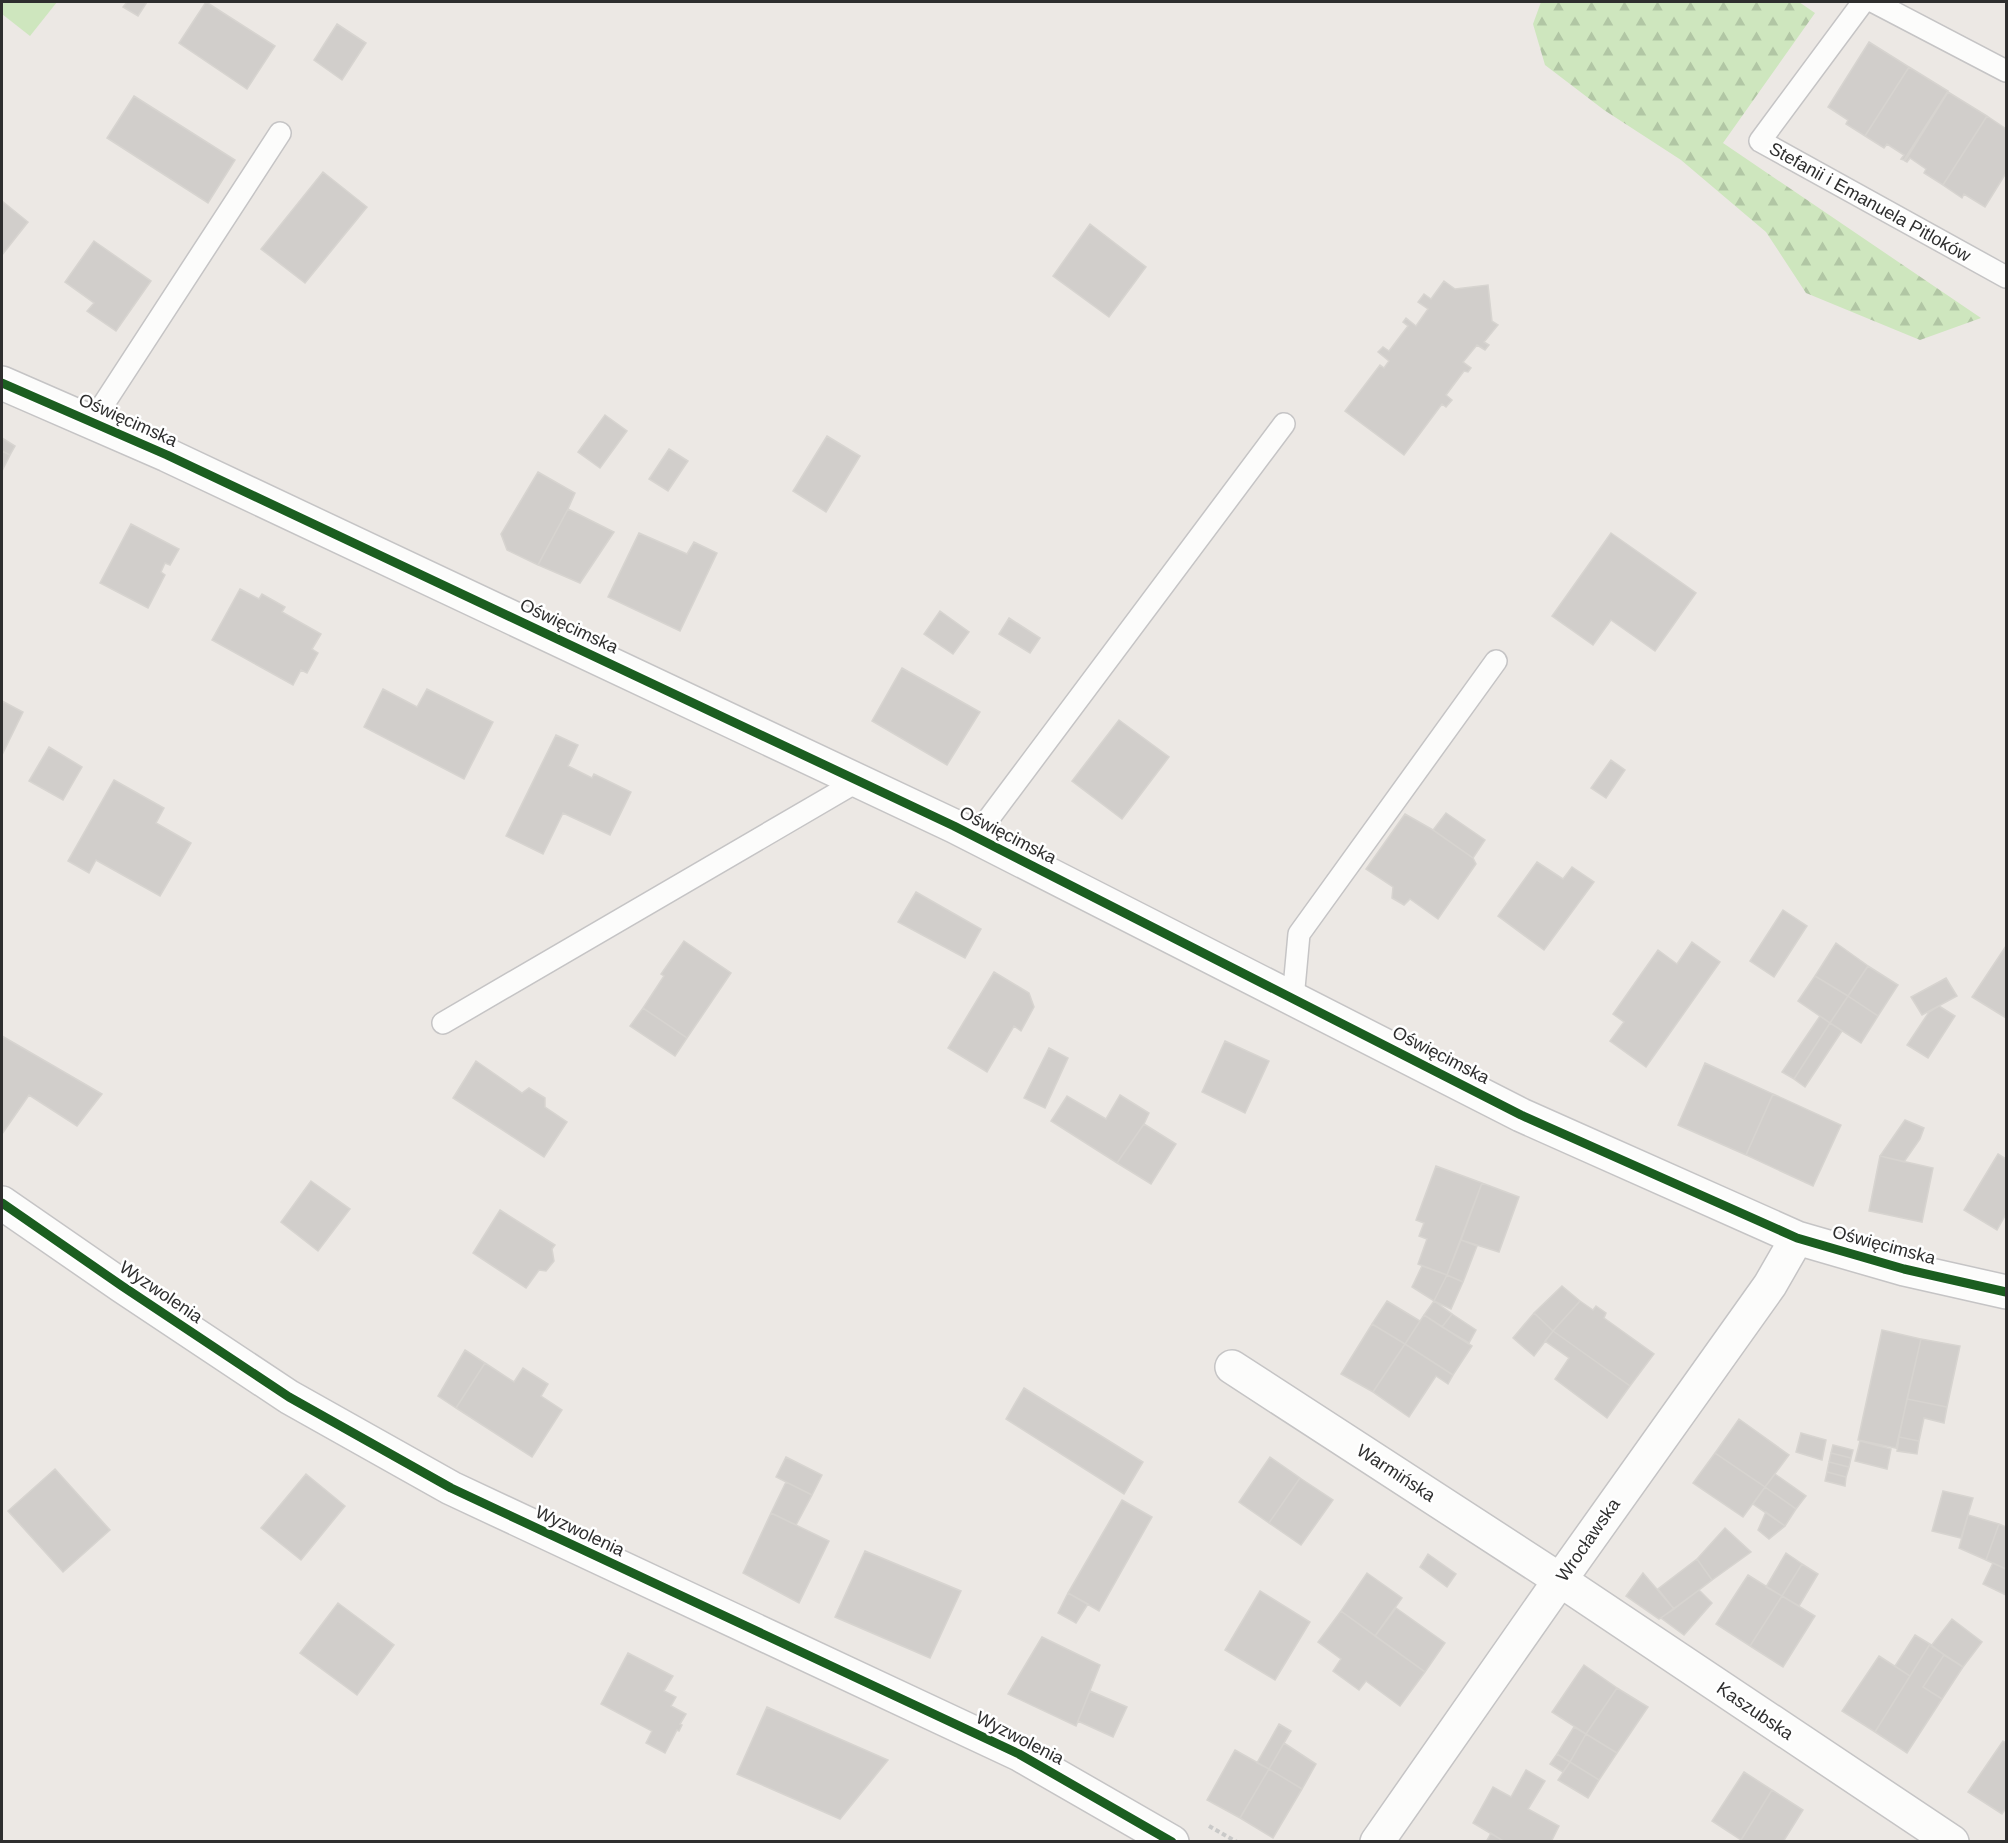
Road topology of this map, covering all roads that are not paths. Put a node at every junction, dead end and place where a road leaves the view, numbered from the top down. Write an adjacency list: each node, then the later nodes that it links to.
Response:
1 (1863, 2): 5 (lane, Stefanii i Emanuela Pitloków)
2 (1874, 2): 3 (lane)
3 (2007, 71)
4 (280, 133): 7 (lane)
5 (2007, 277)
6 (2, 383): 7 (street, Oświęcimska)
7 (92, 422): 10 (street, Oświęcimska)
8 (1284, 424): 11 (lane)
9 (1496, 661): 12 (lane)
10 (858, 781): 11 (street, Oświęcimska); 13 (lane)
11 (975, 837): 12 (street, Oświęcimska)
12 (1293, 999): 15 (street, Oświęcimska)
13 (443, 1023)
14 (2, 1203): 19 (street, Wyzwolenia)
15 (1797, 1238): 16 (street, Oświęcimska); 18 (street, Wrocławska)
16 (2007, 1292)
17 (1232, 1367): 18 (street, Warmińska)
18 (1560, 1580): 20 (street, Wrocławska); 21 (street, Kaszubska)
19 (1172, 1842)
20 (1377, 1842)
21 (1952, 1842)

